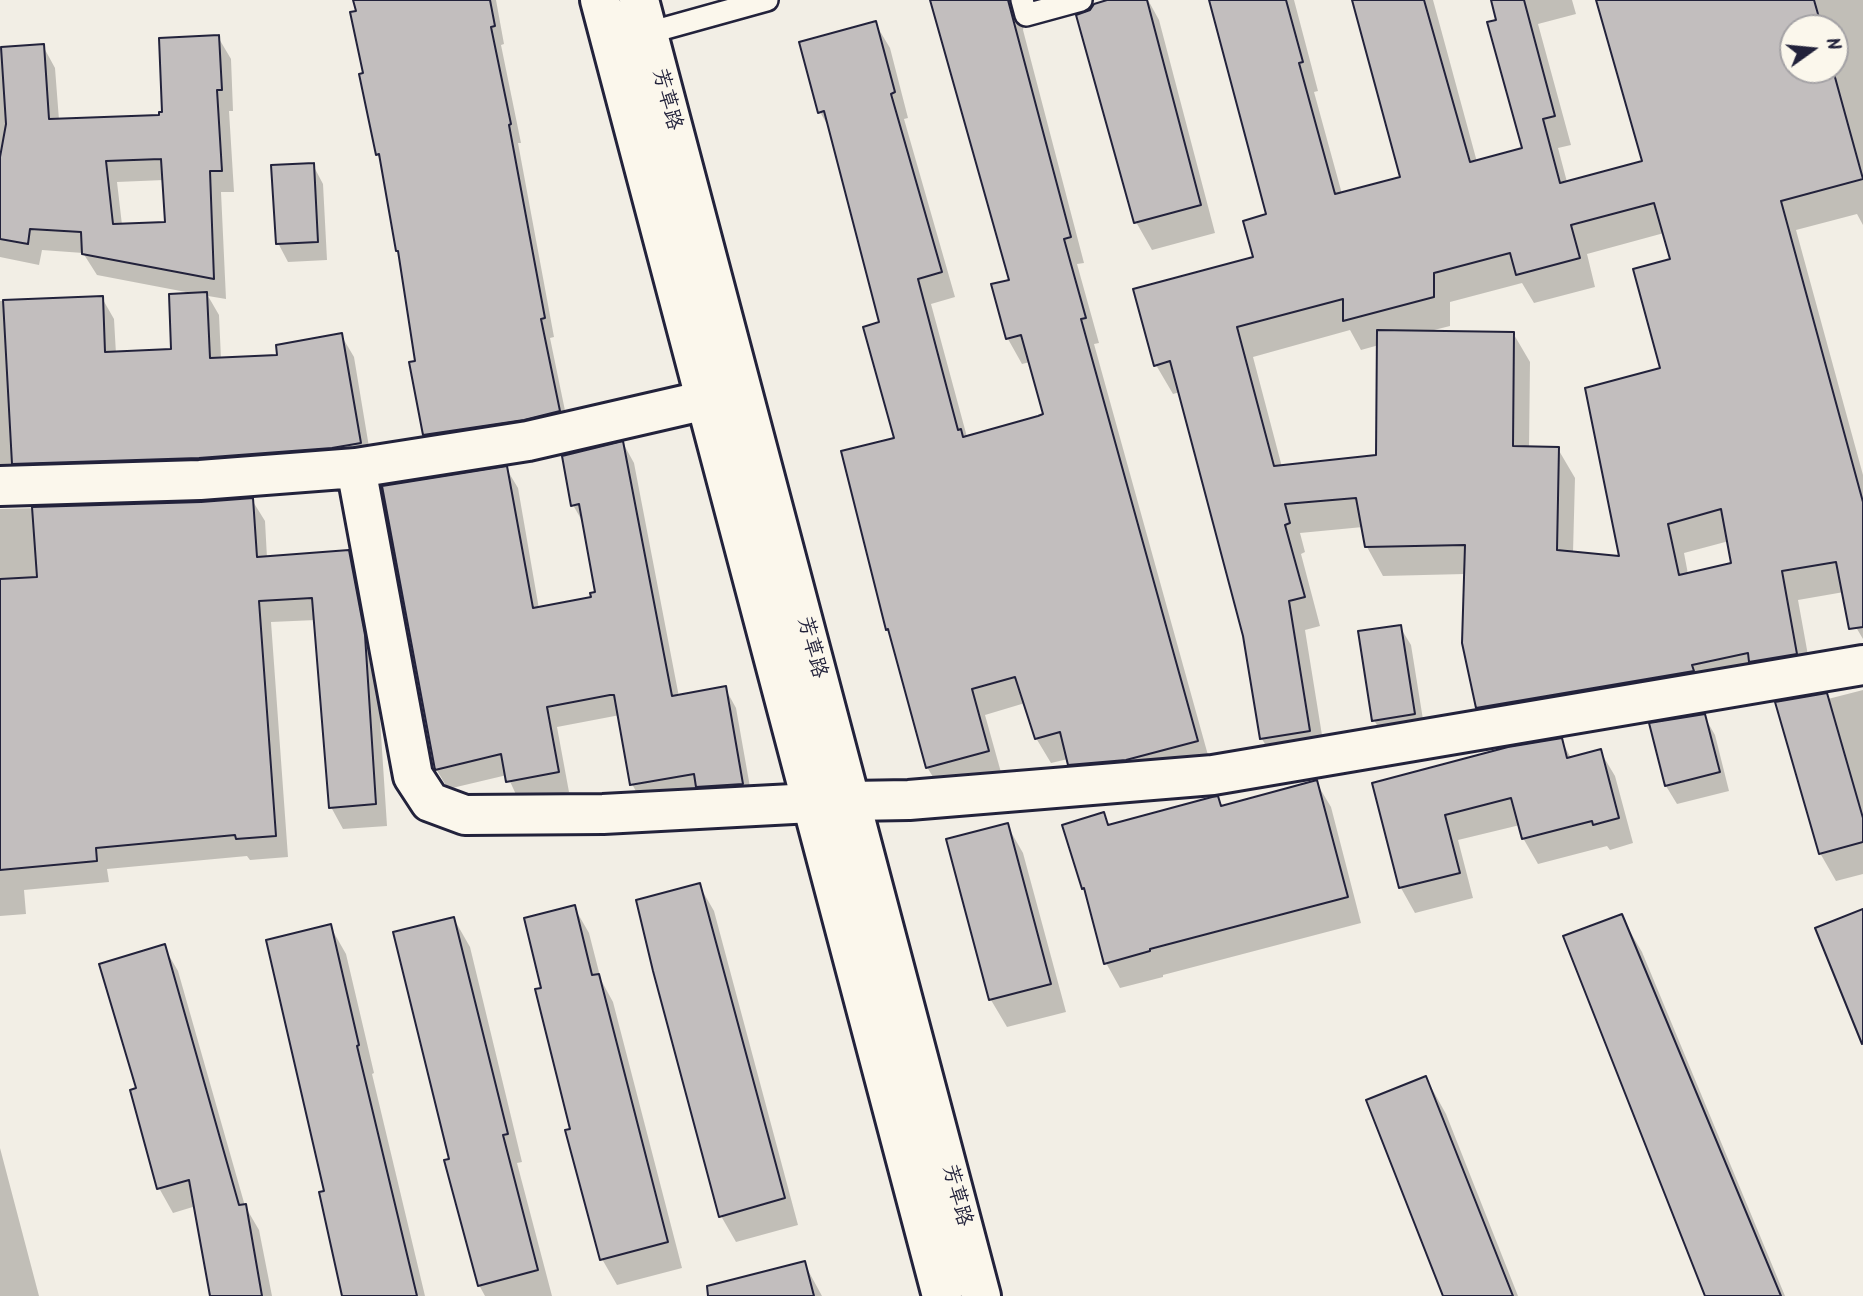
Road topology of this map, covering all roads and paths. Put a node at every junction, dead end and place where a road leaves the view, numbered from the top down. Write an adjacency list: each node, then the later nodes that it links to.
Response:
1 (600, 0): 6 (street, 芳草路)
2 (767, 0): 5 (lane)
3 (1022, 0): 4 (lane)
4 (1080, 0)
5 (643, 17): 10 (street, 芳草路)
6 (706, 400): 7 (street); 11 (street, 芳草路)
7 (356, 468): 8 (street); 11 (street)
8 (0, 486)
9 (1863, 665): 10 (street)
10 (850, 801): 11 (street); 13 (street, 芳草路)
11 (812, 804): 12 (street, 芳草路)
12 (942, 1296)
13 (981, 1296)

